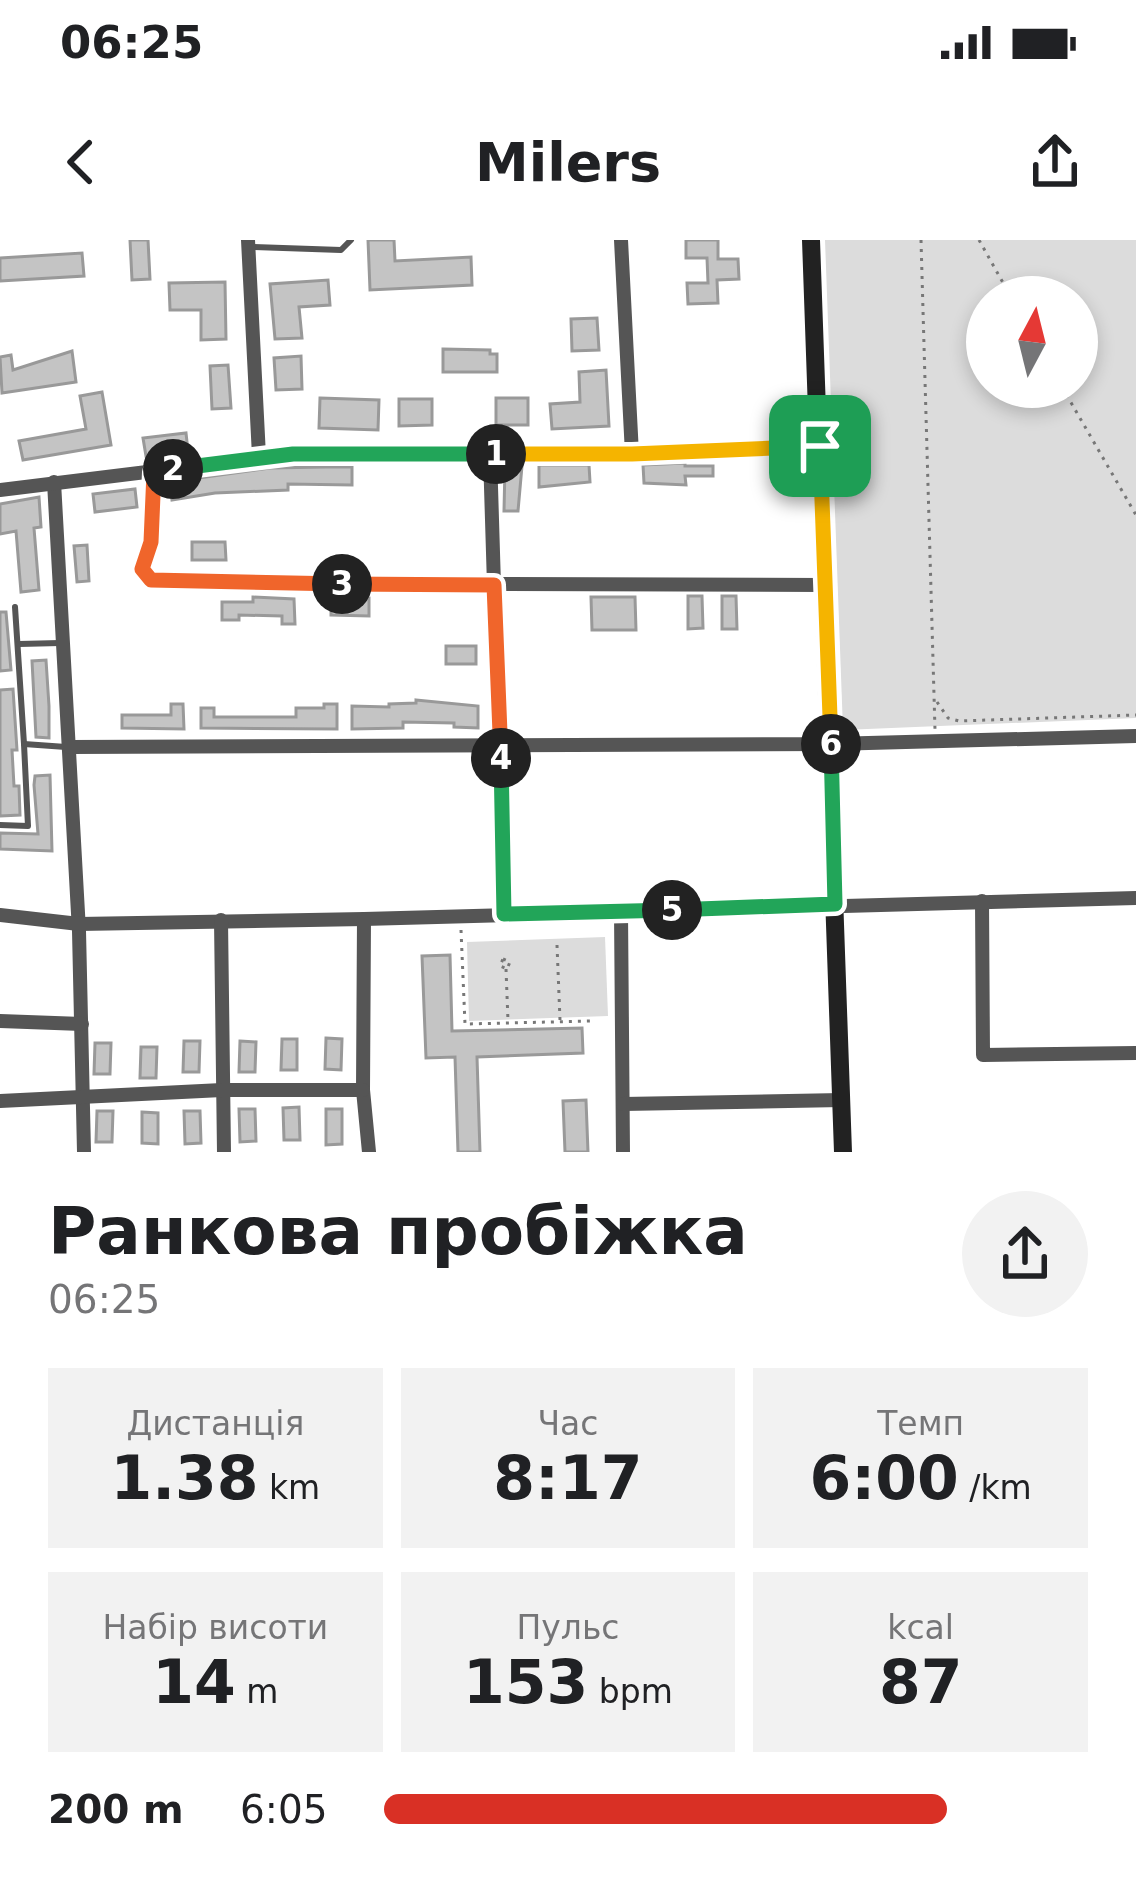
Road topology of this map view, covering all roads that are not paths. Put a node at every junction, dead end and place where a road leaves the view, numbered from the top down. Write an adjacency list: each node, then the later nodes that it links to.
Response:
1 (351, 240): 4 (lane)
2 (621, 240): 7 (street)
3 (811, 240): 5 (street)
4 (248, 244): 8 (street)
5 (820, 446): 7 (street); 13 (street)
6 (490, 454): 7 (street); 8 (street); 12 (street)
7 (632, 454)
8 (260, 456): 9 (street)
9 (154, 472): 10 (street); 12 (street)
10 (54, 482): 11 (street); 15 (street)
11 (0, 490)
12 (494, 585): 13 (street); 21 (street)
13 (825, 585): 19 (street)
14 (15, 608): 16 (lane)
15 (63, 643): 16 (lane); 20 (street)
16 (18, 644): 18 (lane)
17 (1136, 736): 19 (street)
18 (24, 744): 20 (lane); 22 (lane)
19 (831, 744): 21 (street); 25 (street)
20 (70, 747): 21 (street); 31 (street)
21 (501, 747): 27 (street)
22 (0, 825)
23 (1136, 898): 24 (street)
24 (982, 902): 25 (street); 34 (street)
25 (835, 904): 26 (street); 38 (street)
26 (621, 912): 27 (street); 40 (street)
27 (504, 914): 30 (street)
28 (0, 915): 31 (street)
29 (221, 920): 30 (street); 31 (street); 35 (street)
30 (364, 920): 36 (street)
31 (79, 924): 33 (street)
32 (0, 1021): 33 (street)
33 (82, 1024): 37 (street)
34 (1136, 1053)
35 (222, 1090): 36 (street); 37 (street); 42 (street)
36 (363, 1090): 43 (street)
37 (83, 1097): 39 (street); 41 (street)
38 (842, 1100): 40 (street); 45 (street)
39 (0, 1101)
40 (623, 1104): 44 (street)
41 (84, 1152)
42 (224, 1152)
43 (368, 1152)
44 (623, 1152)
45 (843, 1152)

